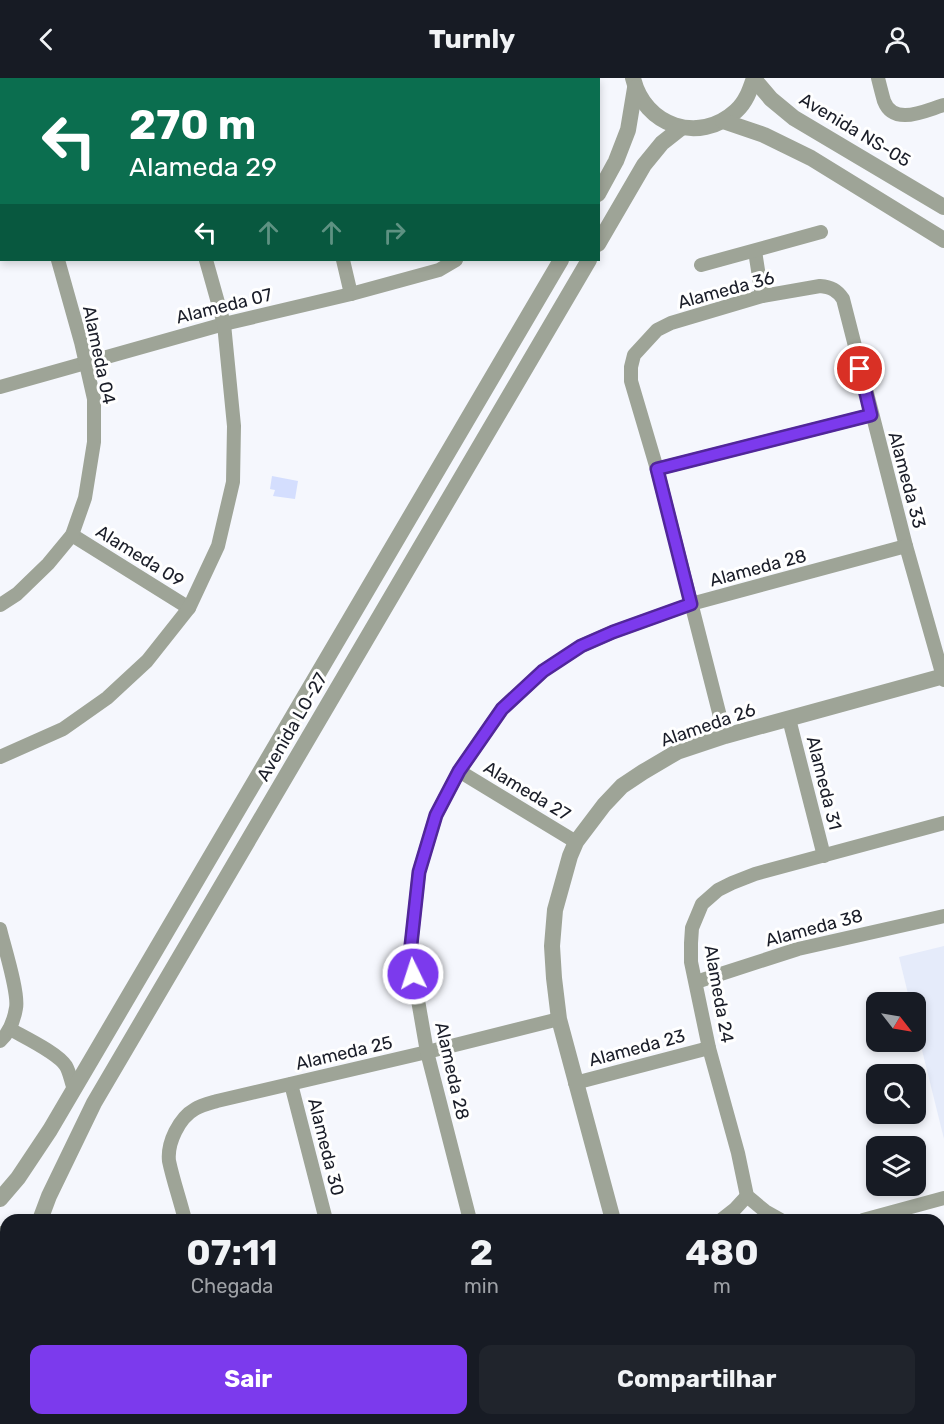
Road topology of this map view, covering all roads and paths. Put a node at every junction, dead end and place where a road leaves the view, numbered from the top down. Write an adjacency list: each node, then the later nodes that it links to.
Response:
1 (754, 78): 5 (street); 8 (street, Avenida NS-05)
2 (878, 78): 4 (street)
3 (634, 83): 6 (street); 7 (street)
4 (944, 105)
5 (723, 121): 6 (street); 10 (street)
6 (681, 128): 11 (street)
7 (600, 191)
8 (944, 207)
9 (821, 232): 12 (street)
10 (944, 240)
11 (600, 241)
12 (755, 251): 19 (street); 22 (street)
13 (58, 261): 24 (street, Alameda 04)
14 (206, 261): 23 (street)
15 (343, 261): 21 (street)
16 (454, 261): 21 (street, Alameda 07)
17 (560, 261): 51 (street, Avenida LO-27)
18 (588, 261): 55 (street, Avenida LO-27)
19 (701, 265)
20 (838, 292): 22 (street, Alameda 36); 26 (street, Alameda 33)
21 (351, 294): 23 (street, Alameda 07)
22 (762, 296): 27 (street, Alameda 36)
23 (224, 324): 24 (street, Alameda 07); 32 (street)
24 (85, 363): 25 (street, Alameda 07); 28 (street, Alameda 04)
25 (0, 387)
26 (871, 415): 27 (street); 29 (street, Alameda 33)
27 (657, 469): 30 (street)
28 (72, 535): 31 (street, Alameda 04); 32 (street, Alameda 09)
29 (906, 546): 30 (street, Alameda 28); 33 (street, Alameda 33)
30 (691, 604): 35 (street); 37 (street, Alameda 28)
31 (0, 605)
32 (189, 608): 36 (street)
33 (943, 677): 34 (street, Alameda 26)
34 (789, 719): 35 (street, Alameda 26); 40 (street, Alameda 31)
35 (725, 736): 39 (street, Alameda 26)
36 (0, 757)
37 (459, 771): 39 (street, Alameda 27); 48 (street, Alameda 28)
38 (944, 823): 40 (street, Alameda 24)
39 (576, 842): 44 (street, Alameda 26)
40 (824, 856): 43 (street, Alameda 24)
41 (944, 915): 43 (street, Alameda 38)
42 (0, 929): 45 (street)
43 (696, 982): 47 (street, Alameda 24)
44 (559, 1019): 48 (street, Alameda 25); 49 (street, Alameda 26)
45 (10, 1029): 46 (street); 51 (street)
46 (0, 1041)
47 (709, 1048): 49 (street, Alameda 23); 52 (street, Alameda 24)
48 (427, 1052): 50 (street, Alameda 25); 58 (street, Alameda 28)
49 (575, 1083): 59 (street, Alameda 26)
50 (291, 1084): 56 (street, Alameda 25); 57 (street, Alameda 30)
51 (74, 1089): 54 (street, Avenida LO-27)
52 (747, 1197): 60 (street); 61 (street)
53 (944, 1198): 62 (street)
54 (0, 1199)
55 (42, 1214)
56 (183, 1214)
57 (324, 1214)
58 (468, 1214)
59 (611, 1214)
60 (729, 1214)
61 (770, 1214)
62 (885, 1214)

